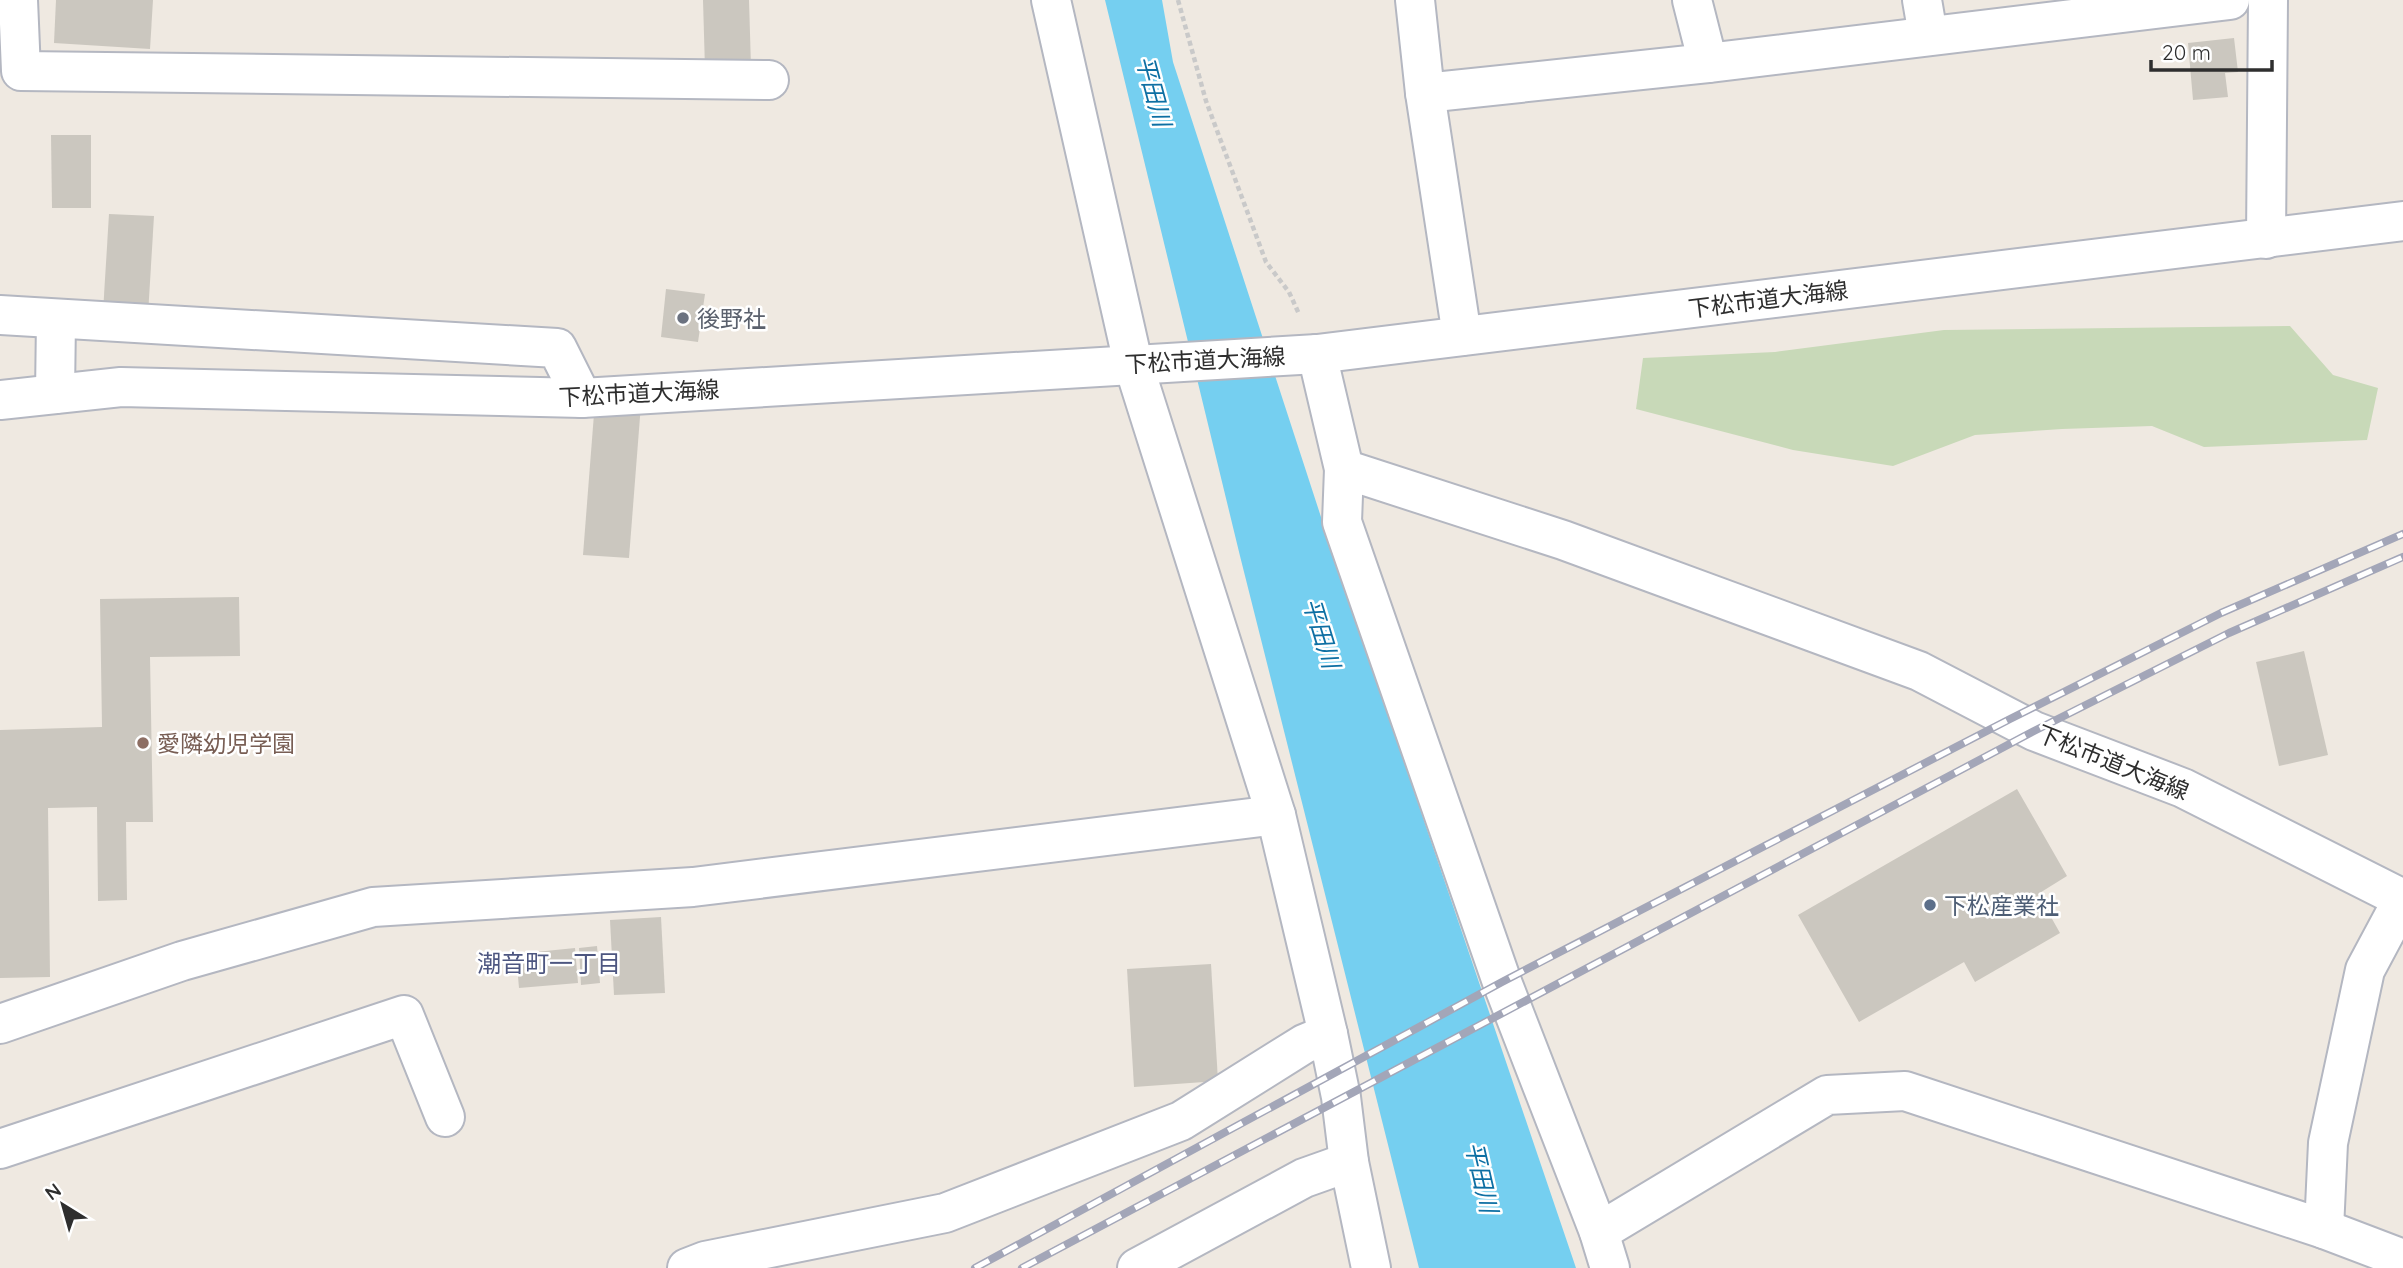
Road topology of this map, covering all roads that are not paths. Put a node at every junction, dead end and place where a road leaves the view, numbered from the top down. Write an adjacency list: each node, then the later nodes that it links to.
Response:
1 (18, 0): 9 (street)
2 (1051, 0): 17 (street)
3 (1415, 0): 10 (street)
4 (1692, 0): 8 (street)
5 (2230, 0): 7 (street)
6 (2268, 0): 12 (street)
7 (1925, 17): 8 (street)
8 (1708, 63): 10 (street)
9 (769, 80)
10 (1425, 93): 15 (street)
11 (2403, 221): 12 (street, 下松市道大海線)
12 (2266, 239): 15 (street, 下松市道大海線)
13 (0, 315): 14 (street)
14 (56, 319): 18 (street); 19 (street)
15 (1462, 336): 16 (street, 下松市道大海線)
16 (1317, 354): 17 (street, 下松市道大海線); 21 (street)
17 (1152, 364): 19 (street, 下松市道大海線); 22 (street)
18 (55, 394): 19 (street, 下松市道大海線); 20 (street, 下松市道大海線)
19 (582, 398)
20 (0, 400)
21 (1344, 469): 23 (street, 下松市道大海線); 30 (street)
22 (1276, 815): 24 (street); 25 (street)
23 (2403, 899): 29 (street)
24 (0, 1024)
25 (1328, 1034): 28 (street); 32 (street)
26 (445, 1117): 27 (street)
27 (0, 1149)
28 (1349, 1162): 33 (street); 34 (street)
29 (2324, 1229): 30 (street); 31 (street)
30 (1599, 1231): 35 (street)
31 (2403, 1259)
32 (687, 1268)
33 (1138, 1268)
34 (1371, 1268)
35 (1610, 1268)

